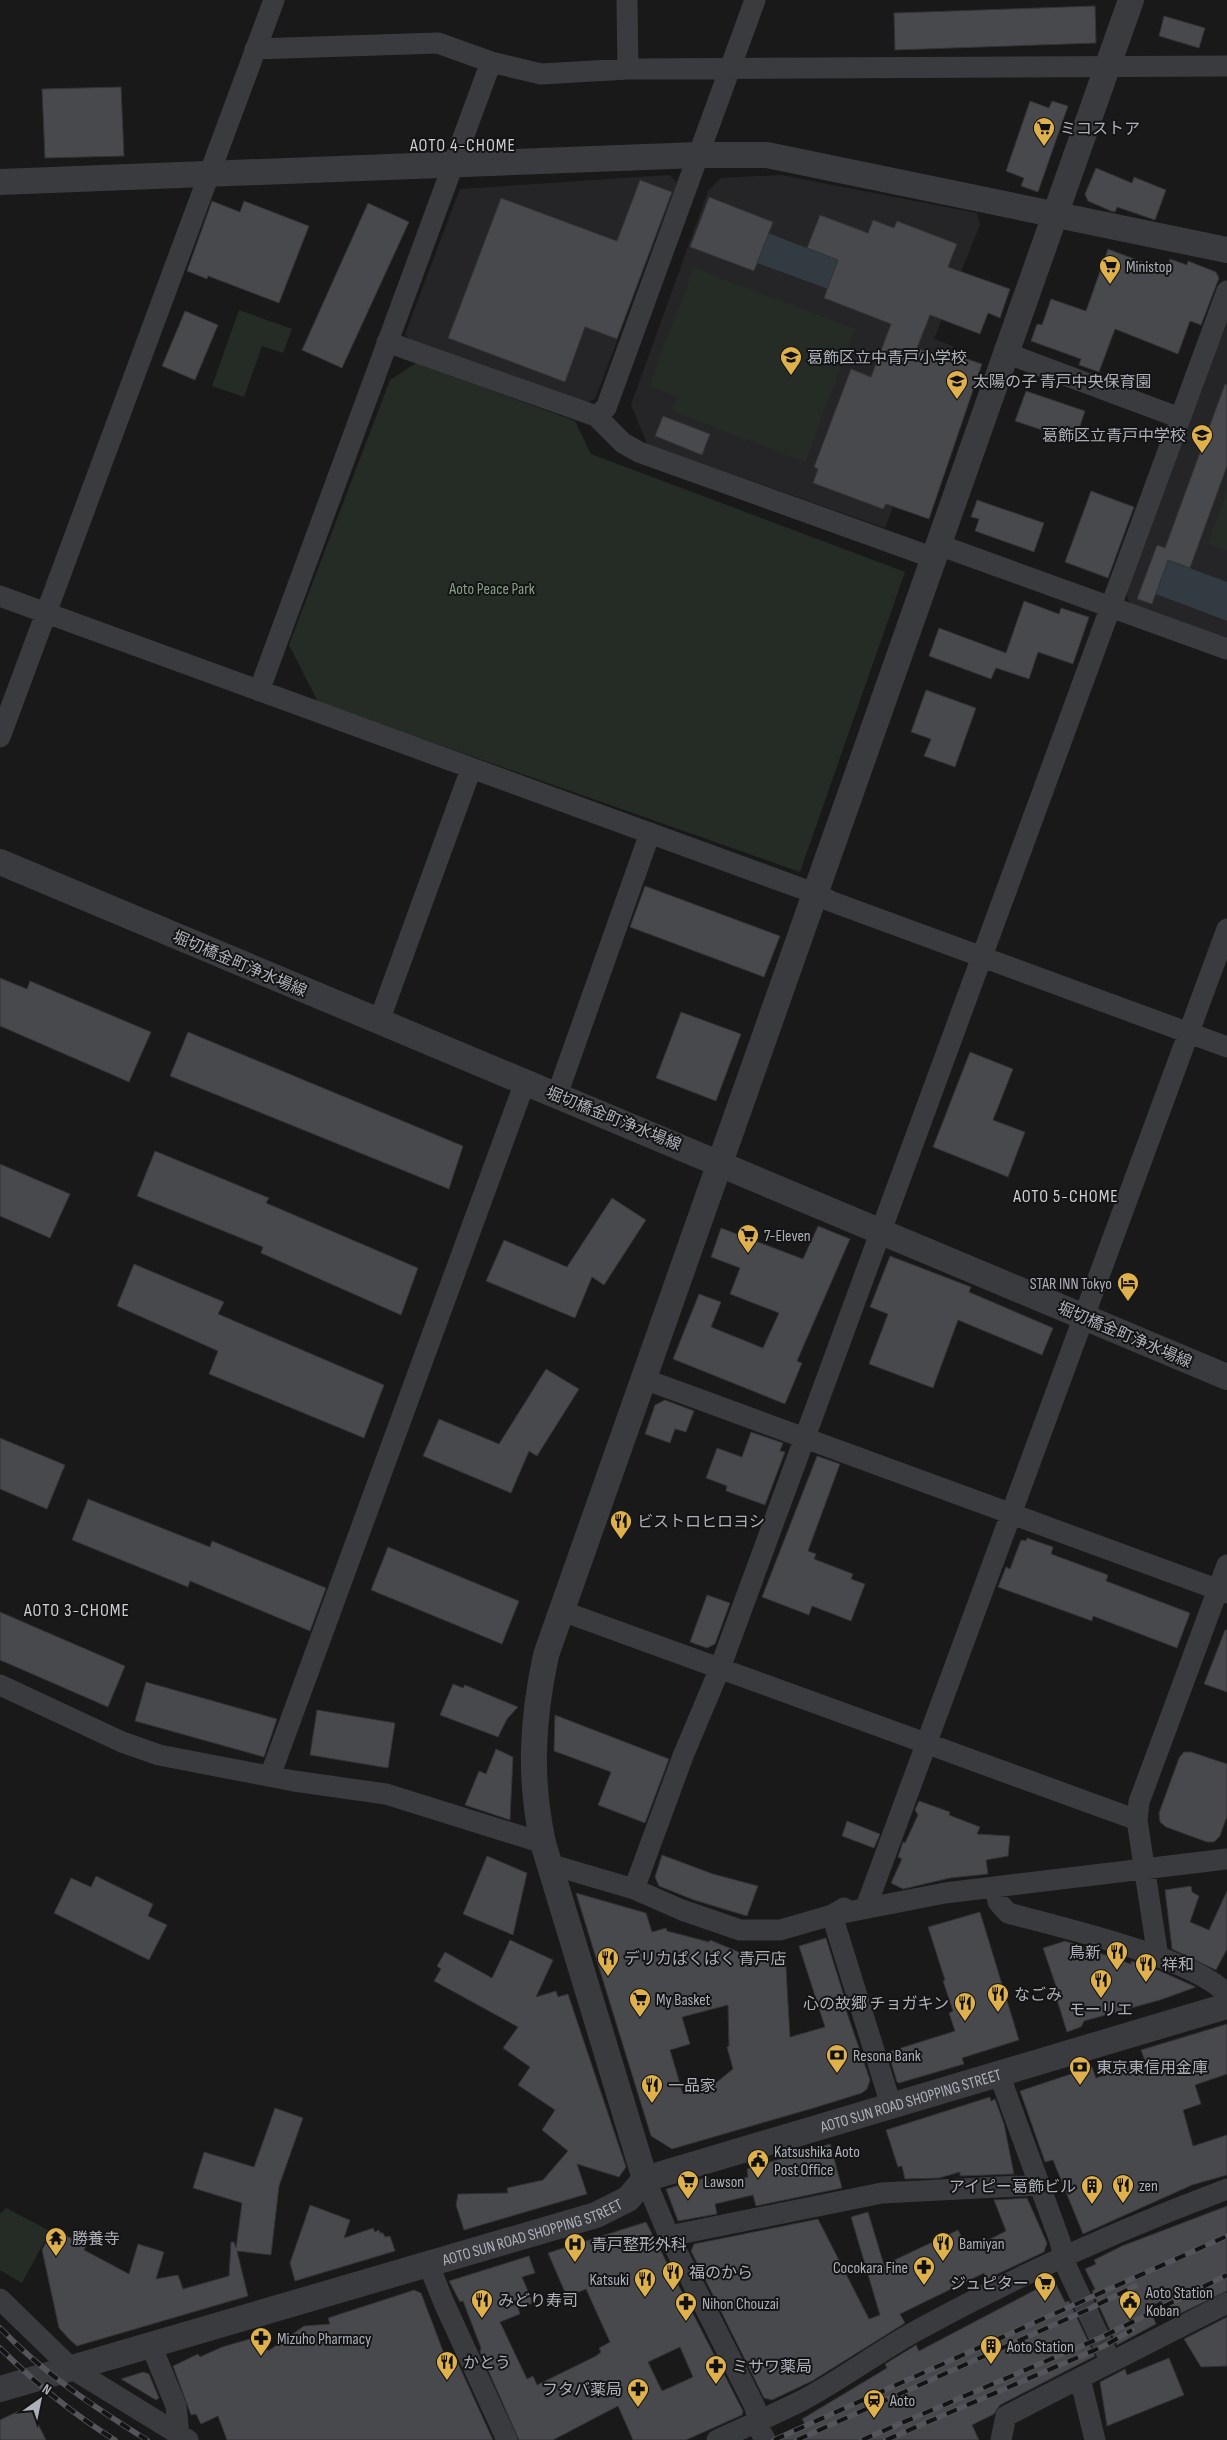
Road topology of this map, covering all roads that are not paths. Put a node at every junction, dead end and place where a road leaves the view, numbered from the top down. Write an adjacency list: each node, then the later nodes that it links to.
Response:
1 (274, 0): 5 (street)
2 (627, 0): 10 (street)
3 (756, 0): 9 (street)
4 (1131, 0): 7 (street)
5 (256, 49): 6 (street); 13 (street)
6 (491, 62): 10 (street); 12 (street)
7 (1108, 66): 8 (street); 9 (street); 15 (street)
8 (1227, 66)
9 (729, 68): 10 (street); 11 (street)
10 (628, 69)
11 (698, 155): 12 (street); 15 (street); 20 (street)
12 (452, 166): 13 (street); 18 (street)
13 (208, 176): 14 (street); 25 (street)
14 (0, 182)
15 (1055, 215): 16 (street); 19 (street)
16 (1227, 250)
17 (1227, 291): 21 (street)
18 (387, 342): 20 (street); 27 (street)
19 (1006, 354): 21 (street); 22 (street)
20 (596, 416): 22 (street)
21 (1180, 418): 24 (street)
22 (936, 551): 24 (street); 32 (street)
23 (0, 596): 25 (street)
24 (1110, 606): 26 (street); 34 (street)
25 (46, 613): 27 (street); 28 (street)
26 (1227, 649)
27 (259, 691): 29 (street)
28 (0, 737)
29 (471, 769): 30 (street); 35 (street)
30 (650, 834): 32 (street); 39 (street)
31 (0, 862): 35 (street, 堀切橋金町浄水場線)
32 (814, 893): 34 (street); 40 (street)
33 (1227, 929): 36 (street)
34 (981, 956): 36 (street); 41 (street)
35 (379, 1021): 38 (street, 堀切橋金町浄水場線)
36 (1189, 1032): 37 (street); 42 (street)
37 (1227, 1047)
38 (525, 1082): 39 (street, 堀切橋金町浄水場線); 53 (street)
39 (558, 1095): 40 (street, 堀切橋金町浄水場線)
40 (721, 1163): 41 (street, 堀切橋金町浄水場線); 44 (street)
41 (880, 1230): 42 (street, 堀切橋金町浄水場線); 45 (street)
42 (1084, 1317): 43 (street, 堀切橋金町浄水場線); 46 (street)
43 (1227, 1377)
44 (644, 1379): 45 (street); 49 (street)
45 (803, 1438): 46 (street); 50 (street)
46 (1012, 1515): 48 (street); 52 (street)
47 (1227, 1565): 48 (street)
48 (1222, 1592): 54 (street)
49 (562, 1611): 50 (street); 55 (street)
50 (720, 1668): 52 (street); 59 (street)
51 (0, 1685): 53 (street)
52 (927, 1744): 54 (street); 60 (street)
53 (270, 1776): 55 (street)
54 (1137, 1820): 57 (street)
55 (546, 1854): 59 (street); 67 (street)
56 (1227, 1859): 57 (street)
57 (1145, 1869): 58 (street); 62 (street)
58 (996, 1888): 60 (street); 62 (street)
59 (634, 1889): 61 (street)
60 (869, 1898): 61 (street)
61 (832, 1915): 66 (street)
62 (1158, 1957): 63 (street)
63 (1227, 1994)
64 (1227, 2006): 65 (street, AOTO SUN ROAD SHOPPING STREET)
65 (999, 2074): 66 (street, AOTO SUN ROAD SHOPPING STREET); 68 (street)
66 (891, 2105): 67 (street, AOTO SUN ROAD SHOPPING STREET)
67 (645, 2179): 70 (street); 72 (street, AOTO SUN ROAD SHOPPING STREET)
68 (1039, 2185): 70 (street); 71 (street)
69 (1227, 2189): 71 (street)
70 (669, 2236): 80 (street)
71 (1064, 2256): 76 (street); 80 (street)
72 (428, 2263): 75 (street, AOTO SUN ROAD SHOPPING STREET); 82 (street)
73 (0, 2299): 77 (street)
74 (1227, 2302): 76 (street)
75 (150, 2345): 77 (street, AOTO SUN ROAD SHOPPING STREET); 81 (street)
76 (1111, 2362): 78 (street)
77 (71, 2368): 79 (street, AOTO SUN ROAD SHOPPING STREET); 81 (street)
78 (1080, 2378): 84 (street); 85 (street)
79 (0, 2389)
80 (762, 2430): 83 (street)
81 (184, 2437)
82 (508, 2440)
83 (717, 2440)
84 (1001, 2440)
85 (1095, 2440)

